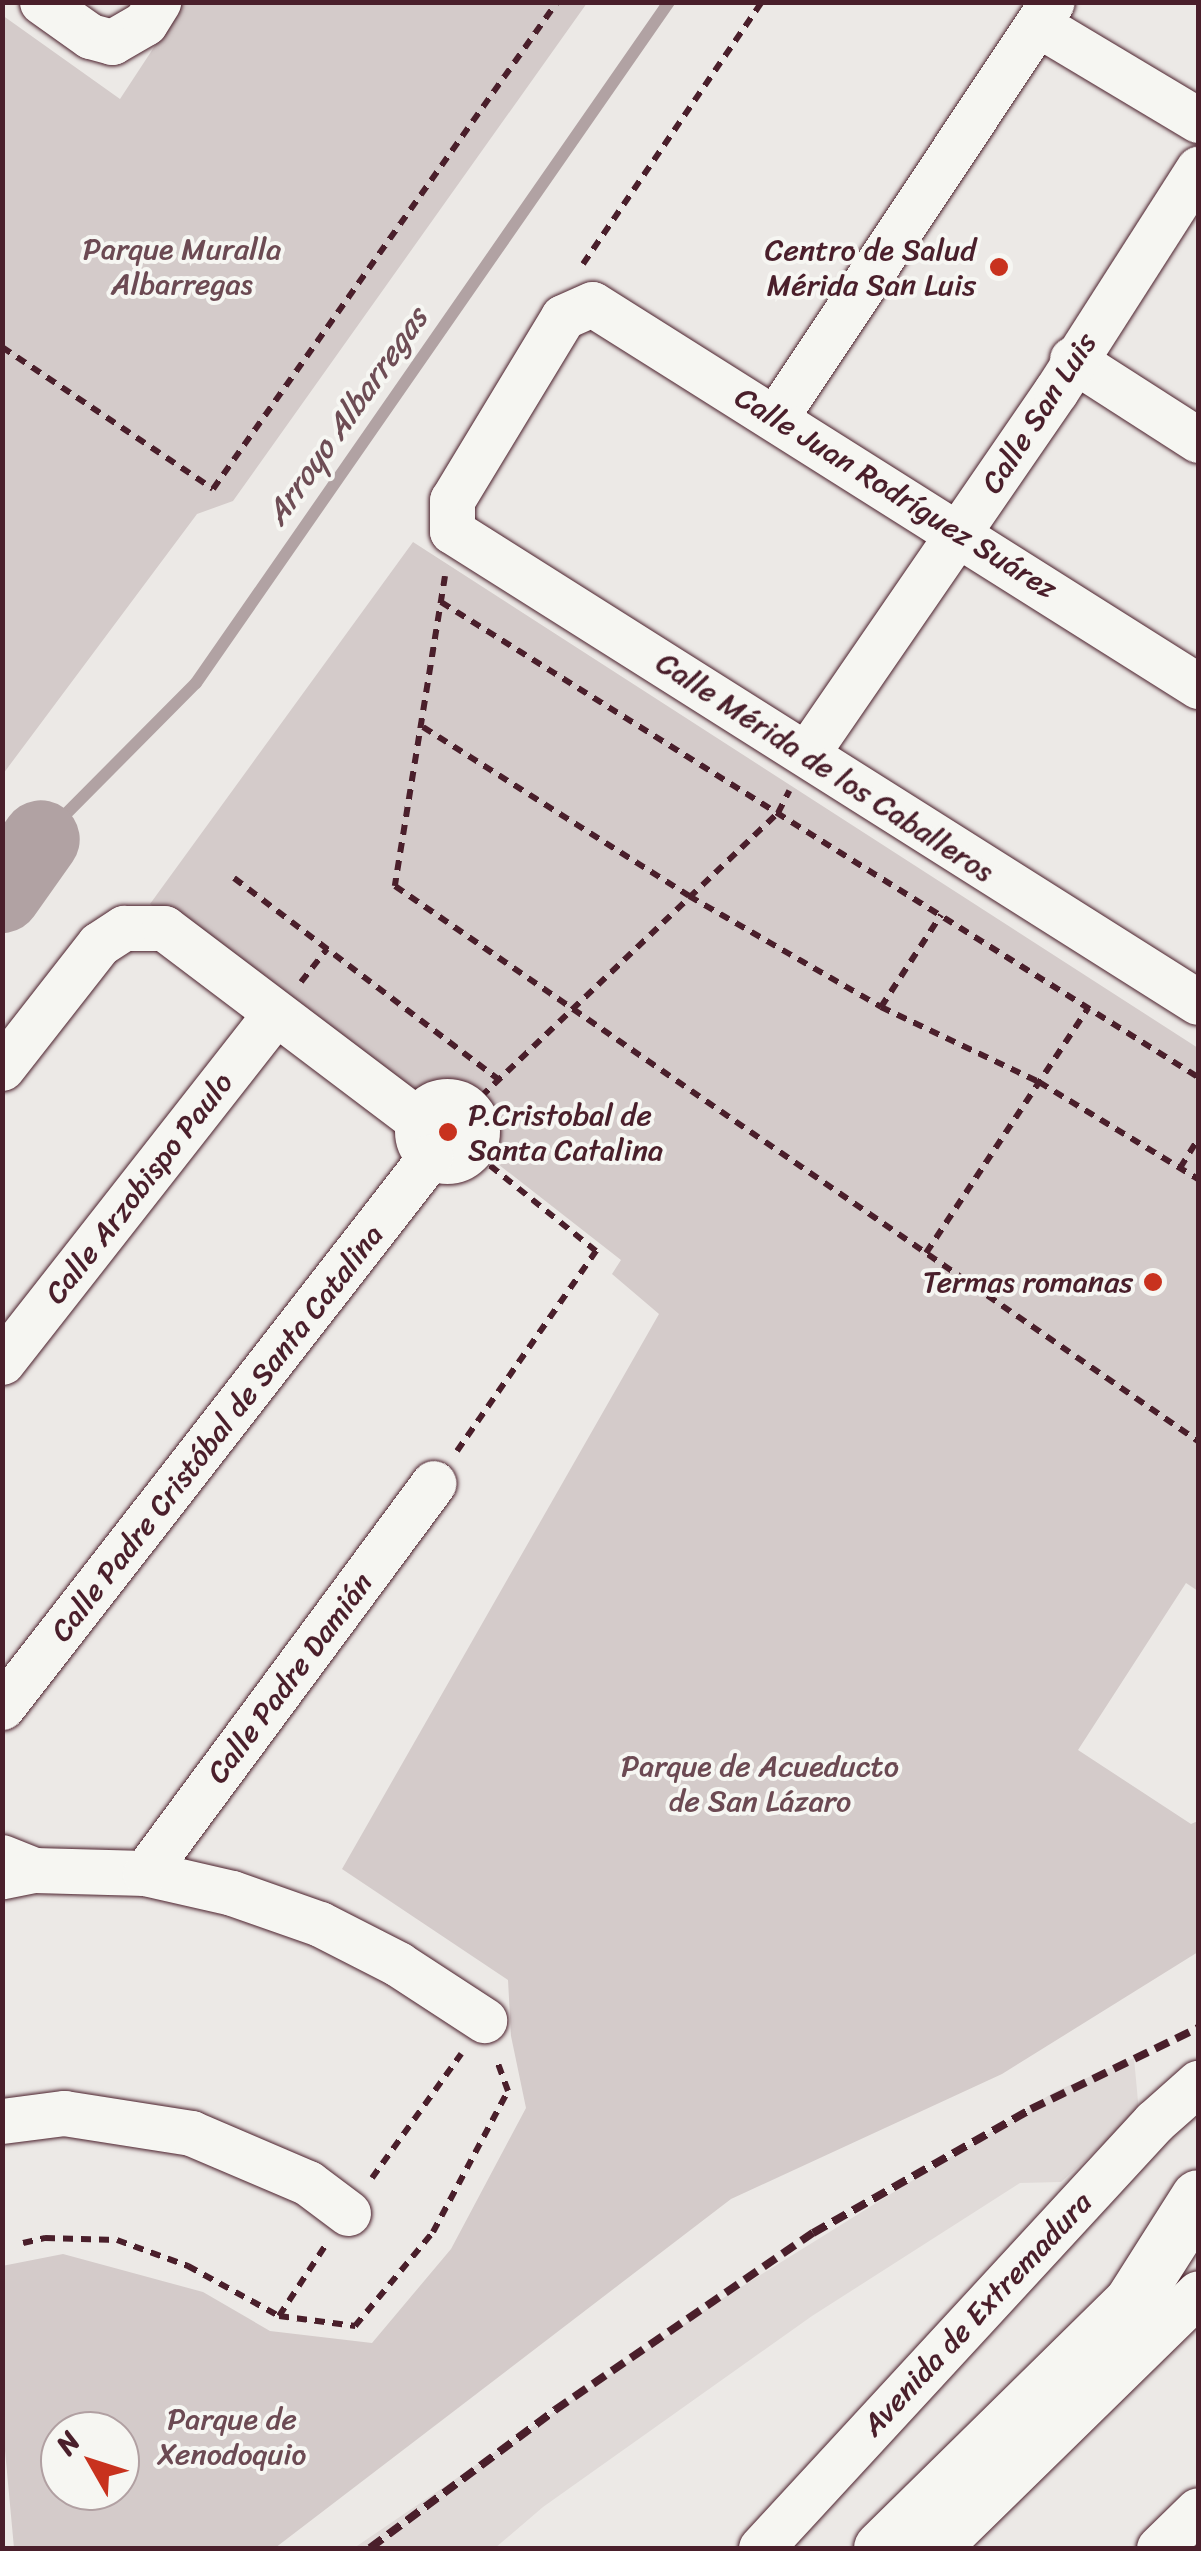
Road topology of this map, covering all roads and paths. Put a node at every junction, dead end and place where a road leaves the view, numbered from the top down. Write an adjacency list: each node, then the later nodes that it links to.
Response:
1 (42, 2): 2 (street)
2 (158, 2)
3 (557, 2): 9 (path)
4 (762, 2): 8 (path)
5 (1045, 14): 6 (street); 11 (street)
6 (1198, 120)
7 (1198, 169): 10 (street, Calle San Luis)
8 (577, 310): 11 (street, Calle Juan Rodríguez Suárez); 13 (street)
9 (2, 347)
10 (1072, 359): 12 (street); 14 (street, Calle San Luis)
11 (776, 417): 14 (street, Calle Juan Rodríguez Suárez)
12 (1198, 440)
13 (452, 531): 15 (path); 18 (street, Calle Mérida de los Caballeros)
14 (961, 532): 16 (street, Calle Juan Rodríguez Suárez); 18 (street, Calle San Luis)
15 (441, 602): 17 (path); 19 (path)
16 (1198, 686)
17 (422, 726): 21 (path); 25 (path)
18 (807, 753): 19 (path); 23 (street, Calle Mérida de los Caballeros)
19 (778, 813): 21 (path); 22 (path)
20 (234, 878): 31 (path)
21 (689, 896): 24 (path); 25 (path)
22 (940, 915): 24 (path); 26 (path)
23 (1198, 1002)
24 (881, 1007): 30 (path)
25 (571, 1008): 31 (path); 35 (path)
26 (1088, 1008): 29 (path); 30 (path)
27 (275, 1014): 28 (street); 31 (street); 36 (street, Calle Arzobispo Paulo)
28 (2, 1068)
29 (1198, 1077)
30 (1039, 1082): 33 (path); 35 (path)
31 (457, 1123): 38 (path); 39 (street, Calle Padre Cristóbal de Santa Catalina)
32 (1198, 1139): 33 (path)
33 (1180, 1168): 34 (path)
34 (1198, 1179)
35 (926, 1253): 37 (path)
36 (2, 1362)
37 (1198, 1441)
38 (434, 1483): 41 (street, Calle Padre Damián)
39 (2, 1707)
40 (13, 1868): 41 (street)
41 (145, 1873): 42 (street)
42 (484, 2020): 46 (path); 49 (path)
43 (1198, 2083): 51 (street, Avenida de Extremadura)
44 (2, 2121): 46 (street)
45 (1198, 2197): 52 (main road)
46 (348, 2213): 49 (path)
47 (22, 2244): 49 (path)
48 (1198, 2293): 53 (street)
49 (279, 2316)
50 (1198, 2510): 54 (street)
51 (761, 2548)
52 (882, 2548)
53 (938, 2548)
54 (1159, 2548)

